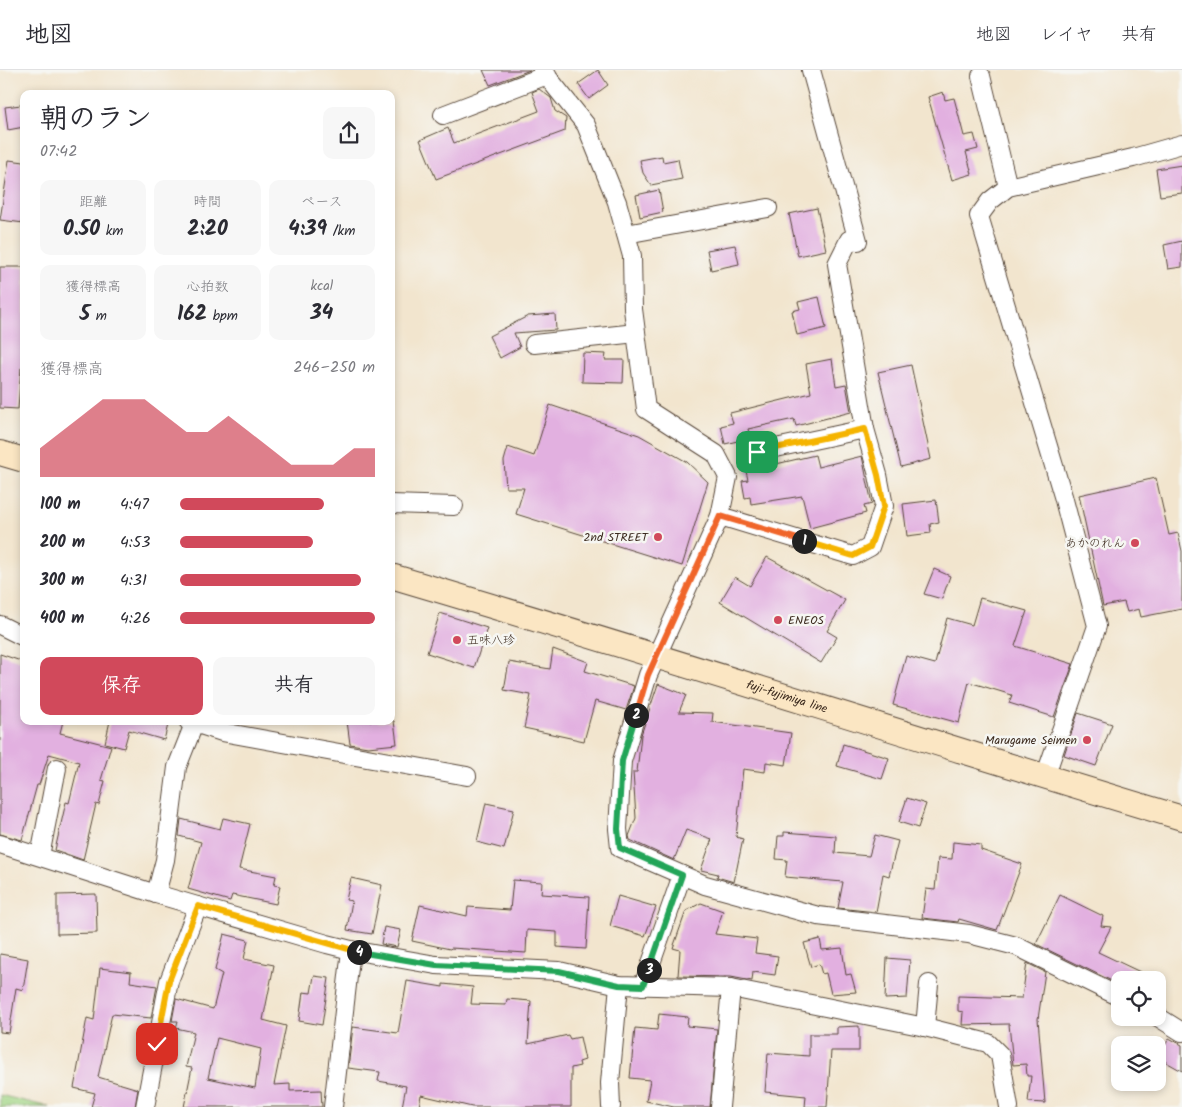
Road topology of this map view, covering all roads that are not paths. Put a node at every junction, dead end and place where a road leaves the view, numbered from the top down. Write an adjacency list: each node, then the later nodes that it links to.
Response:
1 (811, 70): 11 (street)
2 (544, 72): 4 (street); 8 (street)
3 (981, 76): 6 (street)
4 (443, 115)
5 (1182, 144): 6 (street)
6 (1008, 187): 26 (street)
7 (768, 208): 8 (street)
8 (626, 234): 9 (street)
9 (636, 333): 10 (street); 17 (street)
10 (534, 344)
11 (865, 429): 12 (street); 17 (street)
12 (757, 452)
13 (0, 453): 14 (main road)
14 (20, 459)
15 (395, 504): 16 (street)
16 (454, 506)
17 (720, 516): 21 (street)
18 (395, 577): 21 (main road, fuji-fujimiya line)
19 (0, 625): 20 (street)
20 (20, 635)
21 (658, 655): 26 (main road, fuji-fujimiya line); 30 (street)
22 (190, 725): 31 (street)
23 (198, 725): 25 (street)
24 (57, 768): 29 (street)
25 (467, 776)
26 (1045, 777): 27 (main road, fuji-fujimiya line)
27 (1182, 818)
28 (0, 844): 29 (street)
29 (40, 856): 31 (street)
30 (682, 875): 36 (street); 38 (street)
31 (156, 894): 32 (street)
32 (198, 906): 33 (street); 42 (street)
33 (352, 950): 35 (street); 43 (street)
34 (929, 984): 40 (street)
35 (619, 985): 36 (street); 44 (street)
36 (643, 986): 37 (street)
37 (732, 988): 40 (street); 45 (street)
38 (1111, 993)
39 (1166, 1022): 41 (street)
40 (925, 1027): 46 (street)
41 (1182, 1032)
42 (145, 1107)
43 (333, 1107)
44 (611, 1107)
45 (720, 1107)
46 (1010, 1107)

